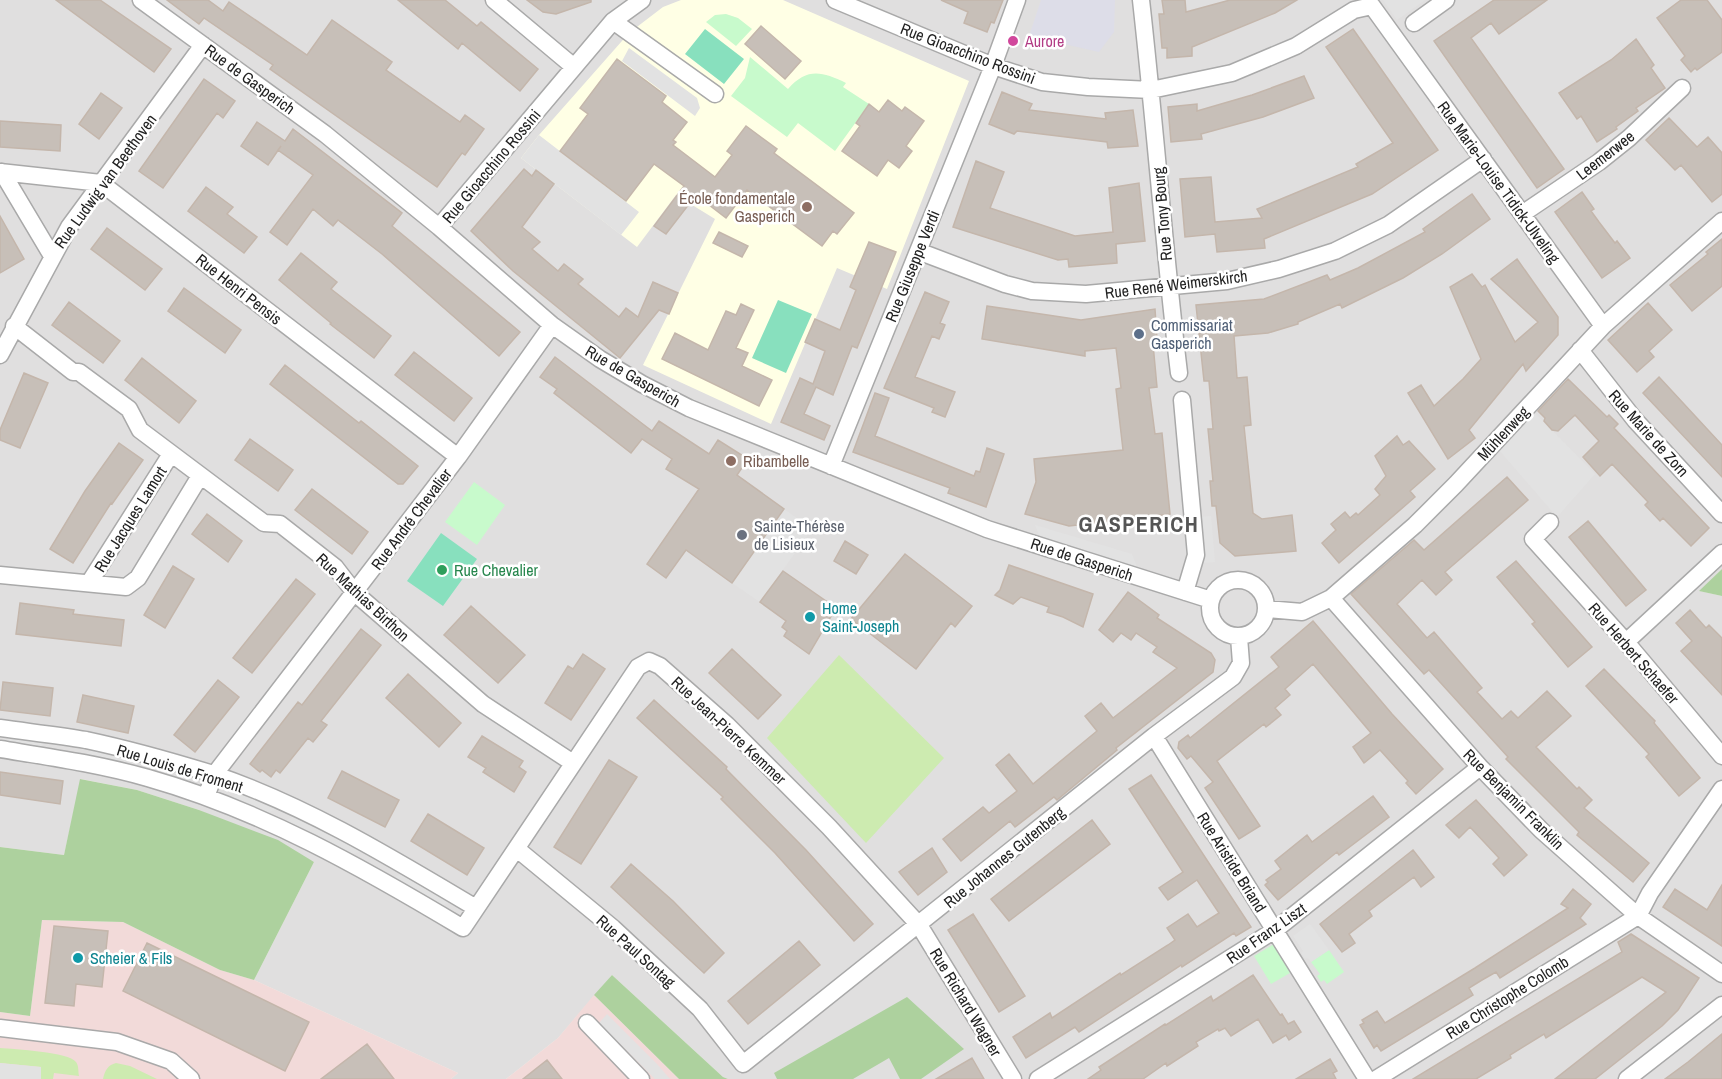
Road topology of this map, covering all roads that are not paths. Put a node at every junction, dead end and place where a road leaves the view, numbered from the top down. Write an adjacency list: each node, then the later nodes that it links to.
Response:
1 (141, 0): 11 (street, Rue de Gasperich)
2 (494, 0): 13 (street)
3 (642, 0): 8 (street, Rue Gioacchino Rossini)
4 (835, 0): 12 (street, Rue Gioacchino Rossini)
5 (1017, 0): 12 (street, Rue Giuseppe Verdi)
6 (1141, 0): 15 (street, Rue Tony Bourg)
7 (1446, 0): 9 (street)
8 (613, 21): 13 (street, Rue Gioacchino Rossini); 16 (street)
9 (1414, 23)
10 (1395, 37): 15 (street, Rue Gioacchino Rossini); 17 (street, Rue Marie-Louise Tidick-Ulveling)
11 (203, 45): 19 (street, Rue Ludwig van Beethoven); 22 (street, Rue de Gasperich)
12 (993, 66): 15 (street, Rue Gioacchino Rossini); 23 (street, Rue Giuseppe Verdi)
13 (574, 67): 22 (street, Rue Gioacchino Rossini)
14 (1682, 88): 20 (street, Leemerwee)
15 (1151, 90): 25 (street, Rue Tony Bourg)
16 (715, 94)
17 (1483, 159): 20 (street, Rue Marie-Louise Tidick-Ulveling); 25 (street, Rue René Weimerskirch)
18 (1, 172): 19 (street); 24 (street)
19 (101, 183): 24 (street, Rue Ludwig van Beethoven); 34 (street, Rue Henri Pensis)
20 (1522, 214): 28 (street, Rue Marie-Louise Tidick-Ulveling)
21 (1722, 221): 28 (street, Mühlenweg)
22 (439, 227): 26 (street, Rue de Gasperich)
23 (918, 251): 25 (street, Rue René Weimerskirch); 35 (street, Rue Giuseppe Verdi)
24 (52, 256): 27 (street, Rue Ludwig van Beethoven)
25 (1168, 287): 31 (street, Rue Tony Bourg)
26 (552, 325): 34 (street, Rue André Chevalier); 35 (street, Rue de Gasperich)
27 (14, 326): 30 (street, Rue Ludwig van Beethoven); 33 (street, Rue Mathias Birthon)
28 (1603, 326): 29 (street, Mühlenweg)
29 (1580, 350): 37 (street, Rue Marie de Zorn); 44 (street, Mühlenweg)
30 (0, 356)
31 (1179, 373)
32 (1182, 400): 42 (street)
33 (171, 454): 36 (street, Rue Mathias Birthon); 41 (street, Rue Jacques Lamort)
34 (458, 457): 43 (street, Rue André Chevalier)
35 (831, 466): 42 (street, Rue de Gasperich)
36 (200, 476): 41 (street, Rue Jacques Lamort); 43 (street, Rue Mathias Birthon)
37 (1722, 514)
38 (1550, 522): 48 (street, Rue Herbert Schaefer)
39 (1722, 553): 48 (street)
40 (0, 575): 41 (street, Rue Jacques Lamort)
41 (89, 583)
42 (1185, 592): 45 (street, Rue de Gasperich)
43 (355, 593): 53 (street, Rue Mathias Birthon); 55 (street, Rue André Chevalier)
44 (1332, 598): 46 (street, Mühlenweg); 54 (street, Rue Benjamin Franklin)
45 (1211, 600): 46 (street); 47 (street)
46 (1267, 609): 47 (street)
47 (1239, 637): 50 (street, Rue Johannes Gutenberg)
48 (1626, 642): 52 (street, Rue Herbert Schaefer)
49 (0, 728): 55 (street, Rue Louis de Froment)
50 (1154, 736): 63 (street, Rue Johannes Gutenberg); 64 (street, Rue Aristide Briand)
51 (0, 749): 57 (street, Rue Louis de Froment)
52 (1722, 756)
53 (573, 763): 58 (street, Rue Jean-Pierre Kemmer); 63 (street, Rue Jean-Pierre Kemmer)
54 (1480, 767): 62 (street, Rue Benjamin Franklin); 64 (street, Rue Franz Liszt)
55 (214, 775): 57 (street, Rue André Chevalier); 59 (street, Rue Louis de Froment)
56 (1722, 789): 62 (street)
57 (206, 797): 60 (street, Rue Louis de Froment)
58 (517, 849): 61 (street, Rue Jean-Pierre Kemmer); 69 (street, Rue Paul Sontag)
59 (383, 852): 60 (street); 61 (street, Rue Louis de Froment)
60 (371, 873): 61 (street, Rue Louis de Froment)
61 (474, 912)
62 (1638, 916): 65 (street, Rue Benjamin Franklin); 75 (street, Rue Christophe Colomb)
63 (920, 925): 69 (street, Rue Johannes Gutenberg); 72 (street, Rue Richard Wagner)
64 (1275, 930): 73 (street, Rue Franz Liszt); 74 (street, Rue Aristide Briand)
65 (1722, 974)
66 (1722, 1005): 76 (street)
67 (586, 1023): 71 (street)
68 (0, 1028): 70 (street)
69 (743, 1064)
70 (190, 1079)
71 (641, 1079)
72 (1013, 1079)
73 (1038, 1079)
74 (1367, 1079)
75 (1376, 1079)
76 (1628, 1079)

